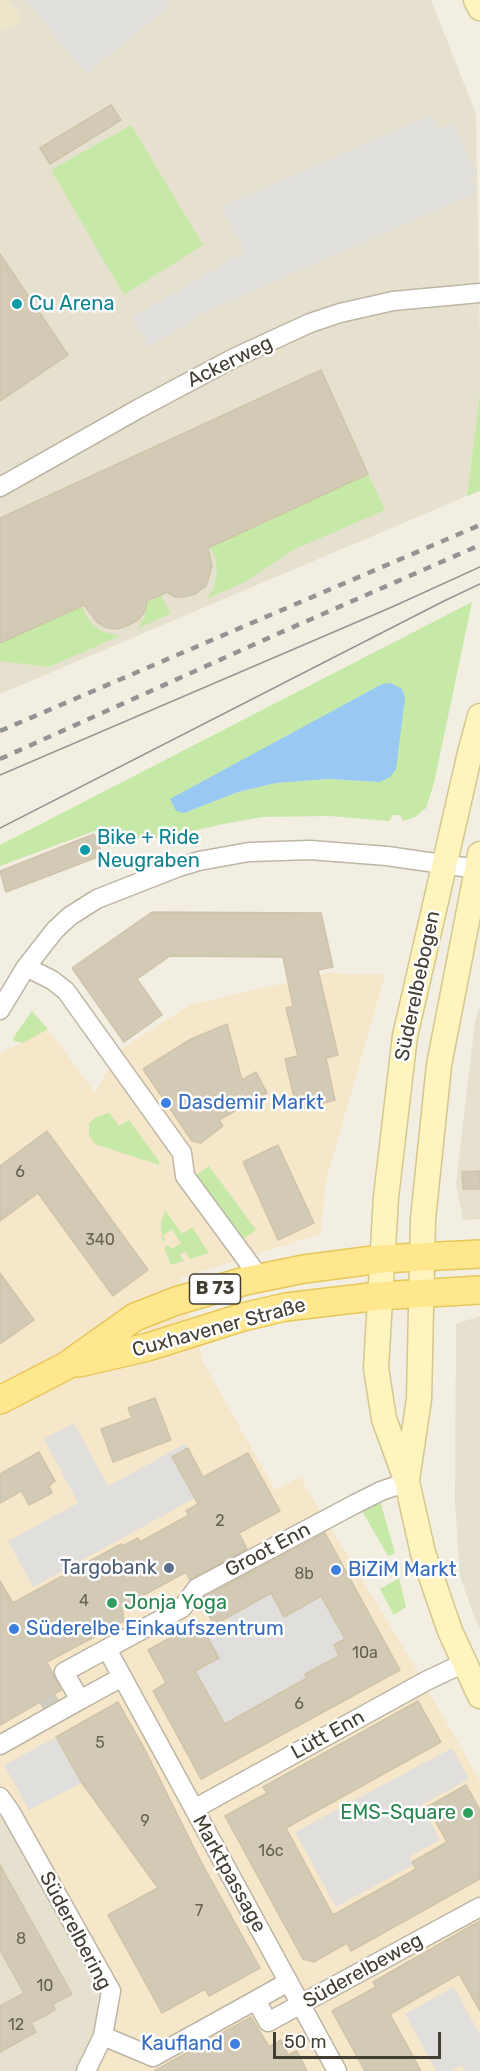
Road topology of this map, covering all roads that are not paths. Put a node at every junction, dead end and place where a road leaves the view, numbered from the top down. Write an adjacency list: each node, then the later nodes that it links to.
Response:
1 (476, 0): 2 (main road)
2 (480, 8)
3 (480, 293): 4 (street, Ackerweg)
4 (0, 487)
5 (480, 716): 7 (main road, Süderelbebogen)
6 (479, 862): 7 (street); 11 (main road, Süderelbebogen)
7 (445, 864): 8 (street); 12 (main road, Süderelbebogen)
8 (26, 967): 9 (street); 13 (street)
9 (0, 1010)
10 (480, 1254): 11 (main road, Cuxhavener Straße / B 73)
11 (423, 1256): 12 (main road, Cuxhavener Straße / B 73); 15 (main road, Süderelbebogen)
12 (381, 1259): 13 (main road, Cuxhavener Straße / B 73); 16 (main road, Süderelbebogen)
13 (260, 1278): 17 (main road, Cuxhavener Straße / B 73)
14 (480, 1290): 15 (main road, Cuxhavener Straße / B 73)
15 (422, 1293): 16 (main road, Cuxhavener Straße / B 73); 19 (main road, Süderelbebogen)
16 (379, 1296): 17 (main road, Cuxhavener Straße / B 73); 19 (main road, Süderelbebogen)
17 (66, 1366): 18 (main road, Cuxhavener Straße / B 73)
18 (0, 1400)
19 (407, 1482): 20 (street, Groot Enn); 21 (main road)
20 (107, 1649): 22 (street); 24 (street, Groot Enn)
21 (464, 1663): 23 (main road); 27 (street, Lütt Enn)
22 (122, 1677): 24 (street); 27 (street, Marktpassage)
23 (480, 1696)
24 (80, 1700): 25 (street)
25 (0, 1745)
26 (0, 1797): 32 (street, Süderelbering)
27 (194, 1809): 29 (street, Marktpassage)
28 (480, 1907): 31 (street, Süderelbeweg)
29 (288, 1982): 30 (street, Süderelbeweg); 31 (street, Marktpassage)
30 (256, 2000): 31 (street, Süderelbeweg); 32 (street, Süderelbeweg)
31 (301, 2005): 34 (street, Marktpassage)
32 (103, 2036): 33 (street, Süderelbering)
33 (86, 2071)
34 (337, 2071)

